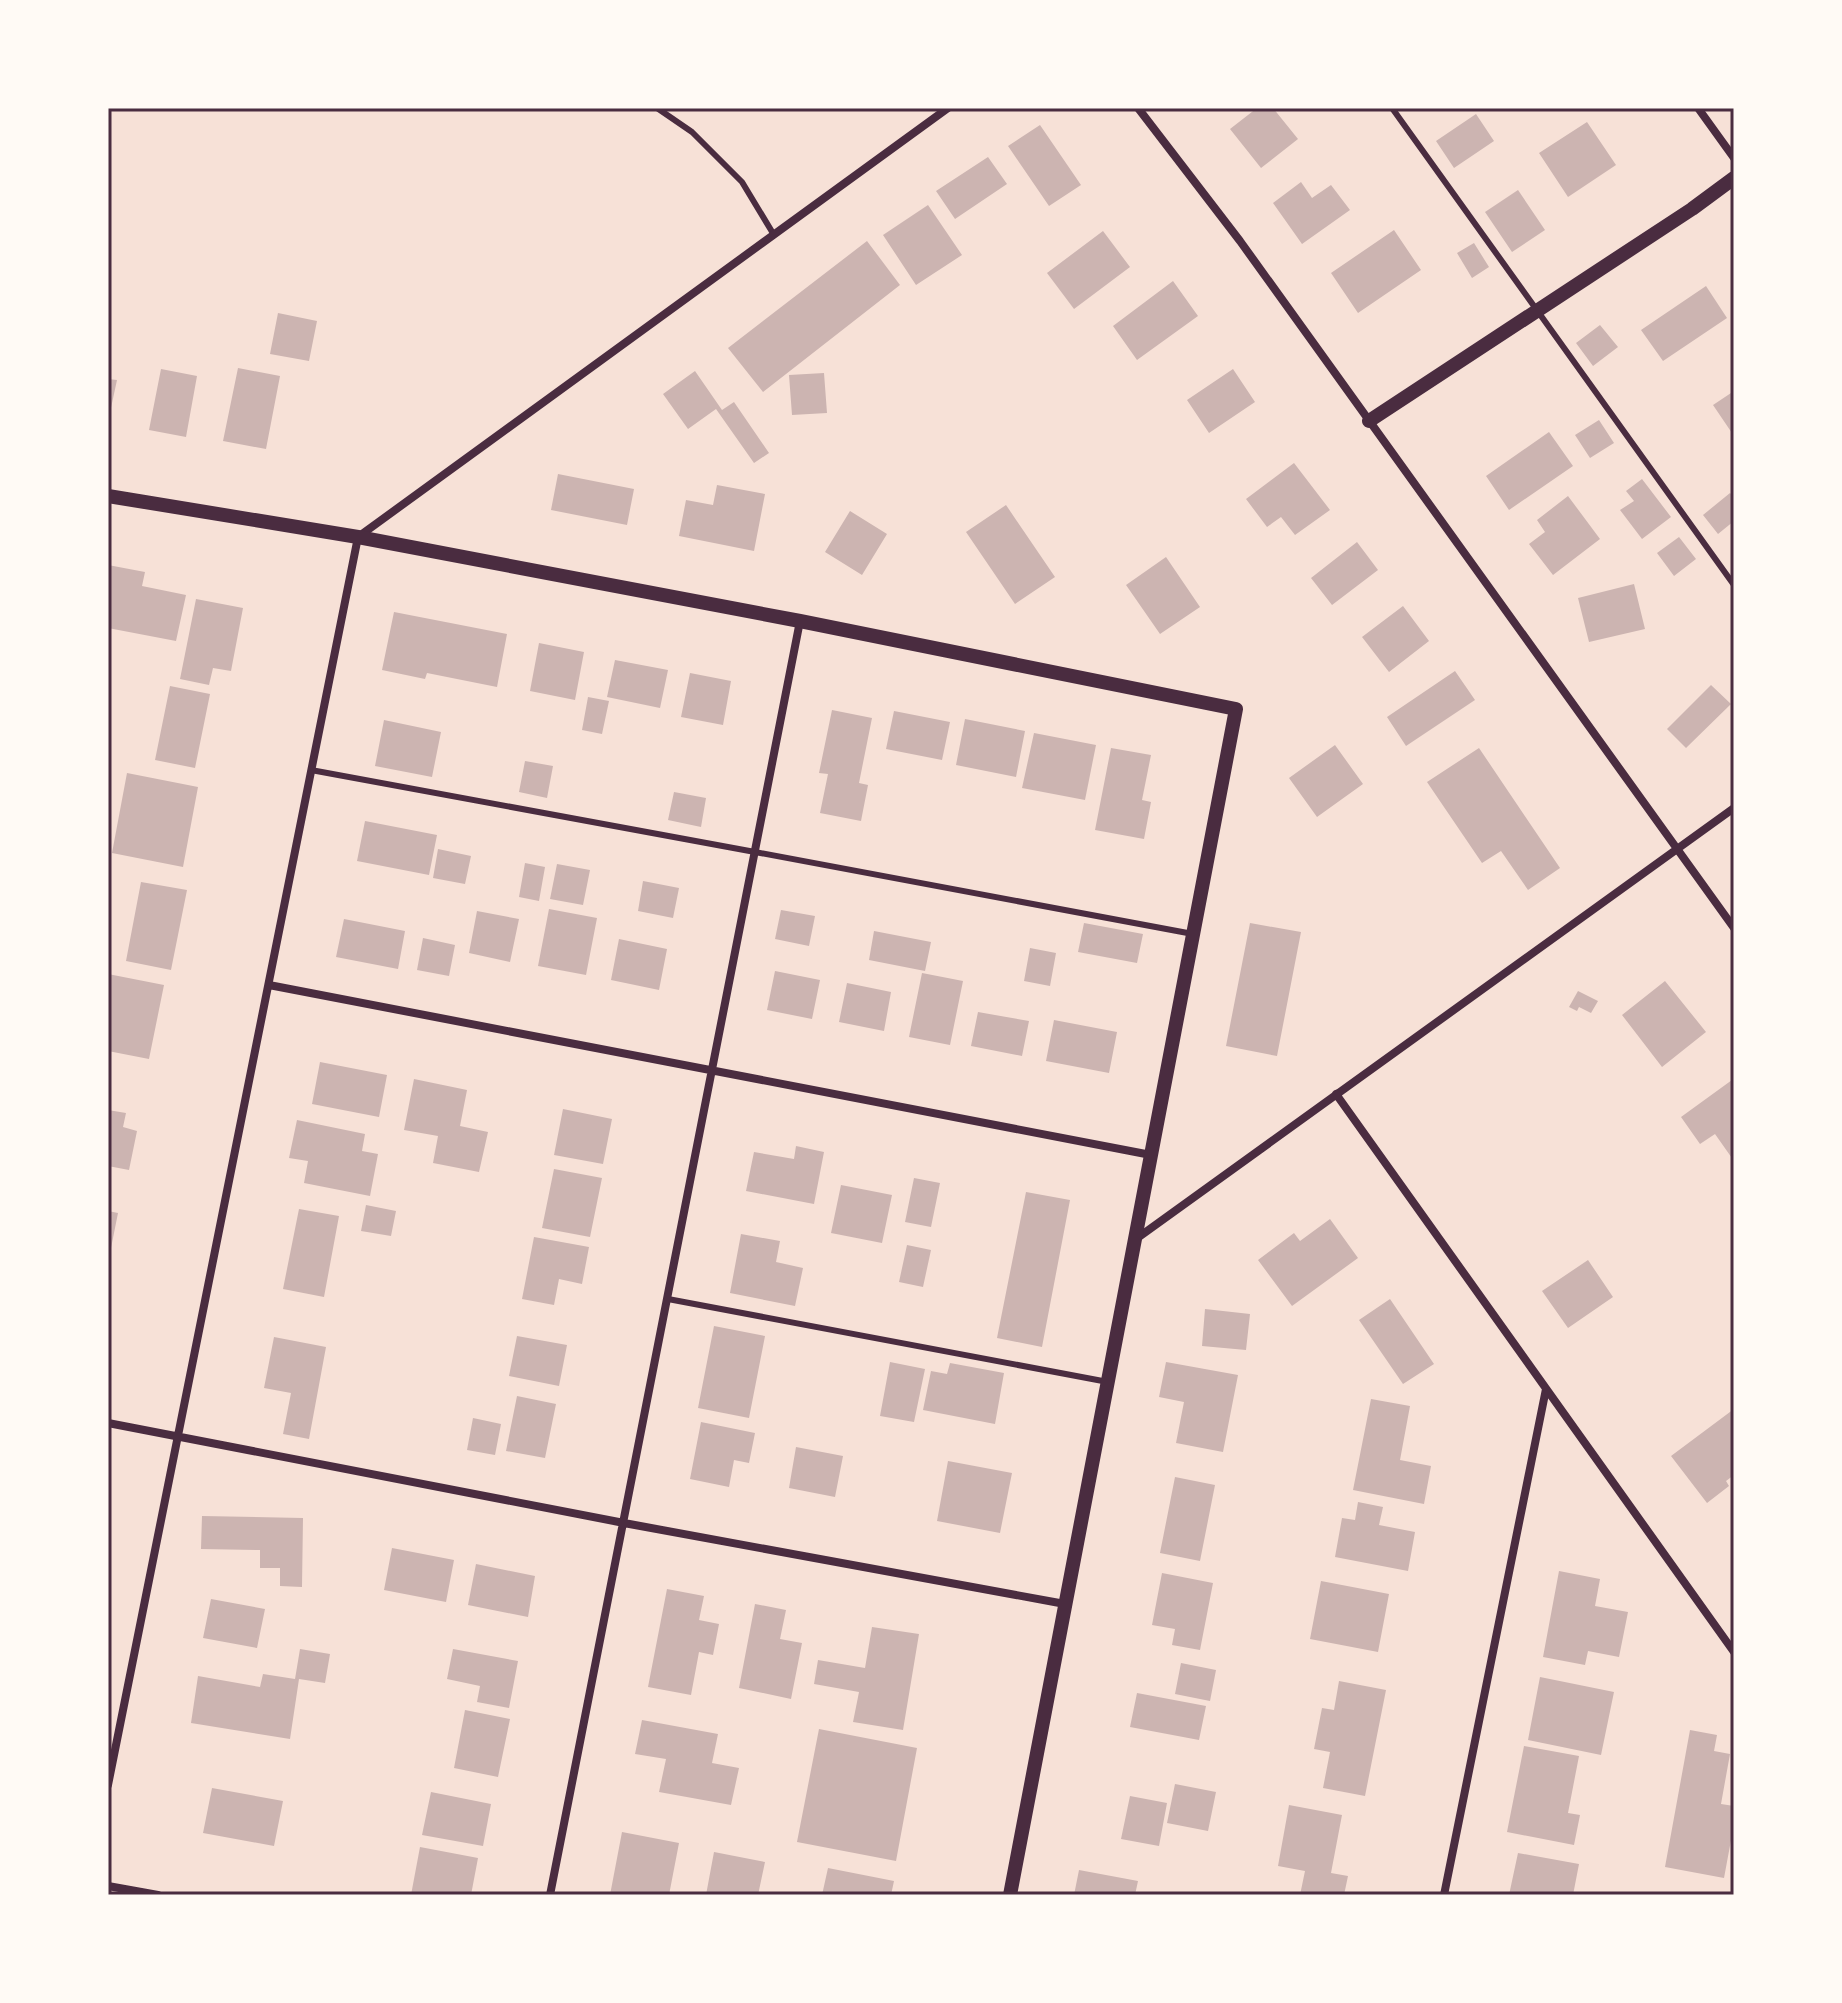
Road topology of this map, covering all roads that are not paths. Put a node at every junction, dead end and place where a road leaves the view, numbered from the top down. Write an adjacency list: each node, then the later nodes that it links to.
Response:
1 (657, 108): 8 (lane)
2 (948, 108): 8 (street)
3 (1138, 108): 10 (street)
4 (1392, 108): 9 (lane)
5 (1698, 108): 6 (street)
6 (1734, 158)
7 (1734, 178): 9 (street)
8 (774, 235): 12 (street)
9 (1538, 310): 10 (street); 13 (lane)
10 (1369, 421): 17 (street)
11 (108, 496): 12 (street)
12 (358, 537): 14 (street); 15 (street)
13 (1734, 585)
14 (800, 621): 18 (street); 20 (street)
15 (311, 770): 18 (lane); 21 (street)
16 (1734, 808): 17 (street)
17 (1677, 849): 19 (street); 23 (street)
18 (755, 852): 20 (lane); 22 (street)
19 (1734, 928)
20 (1193, 934): 24 (street)
21 (269, 985): 22 (street); 30 (street)
22 (713, 1071): 24 (street); 26 (street)
23 (1336, 1094): 25 (street); 28 (street)
24 (1151, 1155): 25 (street)
25 (1135, 1240): 27 (street)
26 (668, 1299): 27 (lane); 31 (street)
27 (1108, 1382): 32 (street)
28 (1546, 1389): 33 (street); 39 (street)
29 (108, 1423): 30 (street)
30 (179, 1437): 31 (street); 34 (street)
31 (624, 1523): 32 (street); 37 (street)
32 (1065, 1604): 38 (street)
33 (1734, 1652)
34 (108, 1785)
35 (108, 1886): 36 (street)
36 (158, 1895)
37 (550, 1895)
38 (1010, 1895)
39 (1444, 1895)

